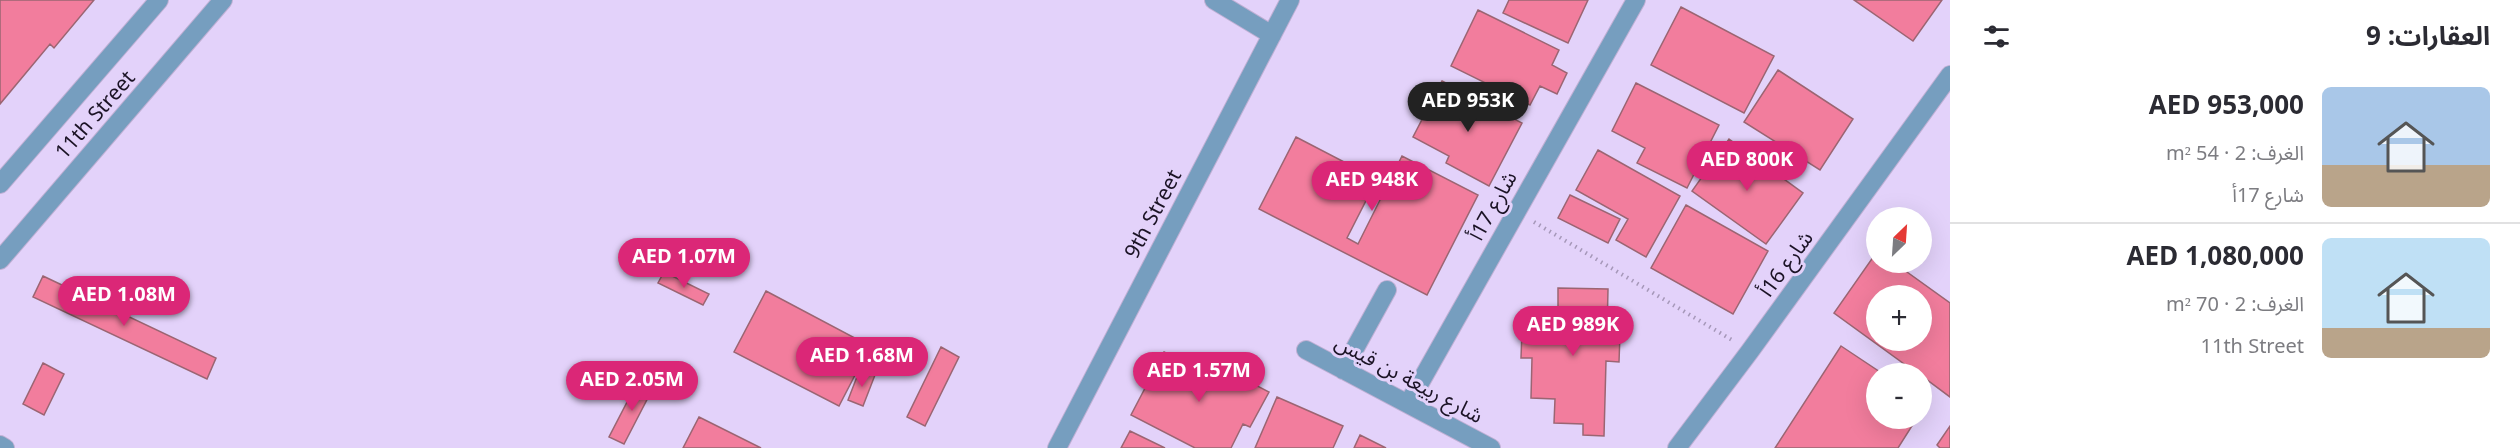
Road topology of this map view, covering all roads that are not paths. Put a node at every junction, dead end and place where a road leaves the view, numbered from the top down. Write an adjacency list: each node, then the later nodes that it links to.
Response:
1 (159, 0): 8 (street, 11th Street)
2 (223, 0): 9 (street, 11th Street)
3 (1214, 0): 6 (street)
4 (1290, 0): 6 (street, 9th Street)
5 (1636, 0): 13 (street, شارع 17أ)
6 (1272, 35): 16 (street, 9th Street)
7 (1950, 75): 18 (street, شارع 16أ)
8 (0, 184)
9 (0, 260)
10 (1387, 290): 12 (street)
11 (1306, 350): 12 (street, شارع ربيعة بن قيس)
12 (1343, 370): 13 (street, شارع ربيعة بن قيس)
13 (1408, 404): 17 (street, شارع ربيعة بن قيس)
14 (0, 445): 15 (street)
15 (5, 448)
16 (1057, 448)
17 (1491, 448)
18 (1677, 448)

